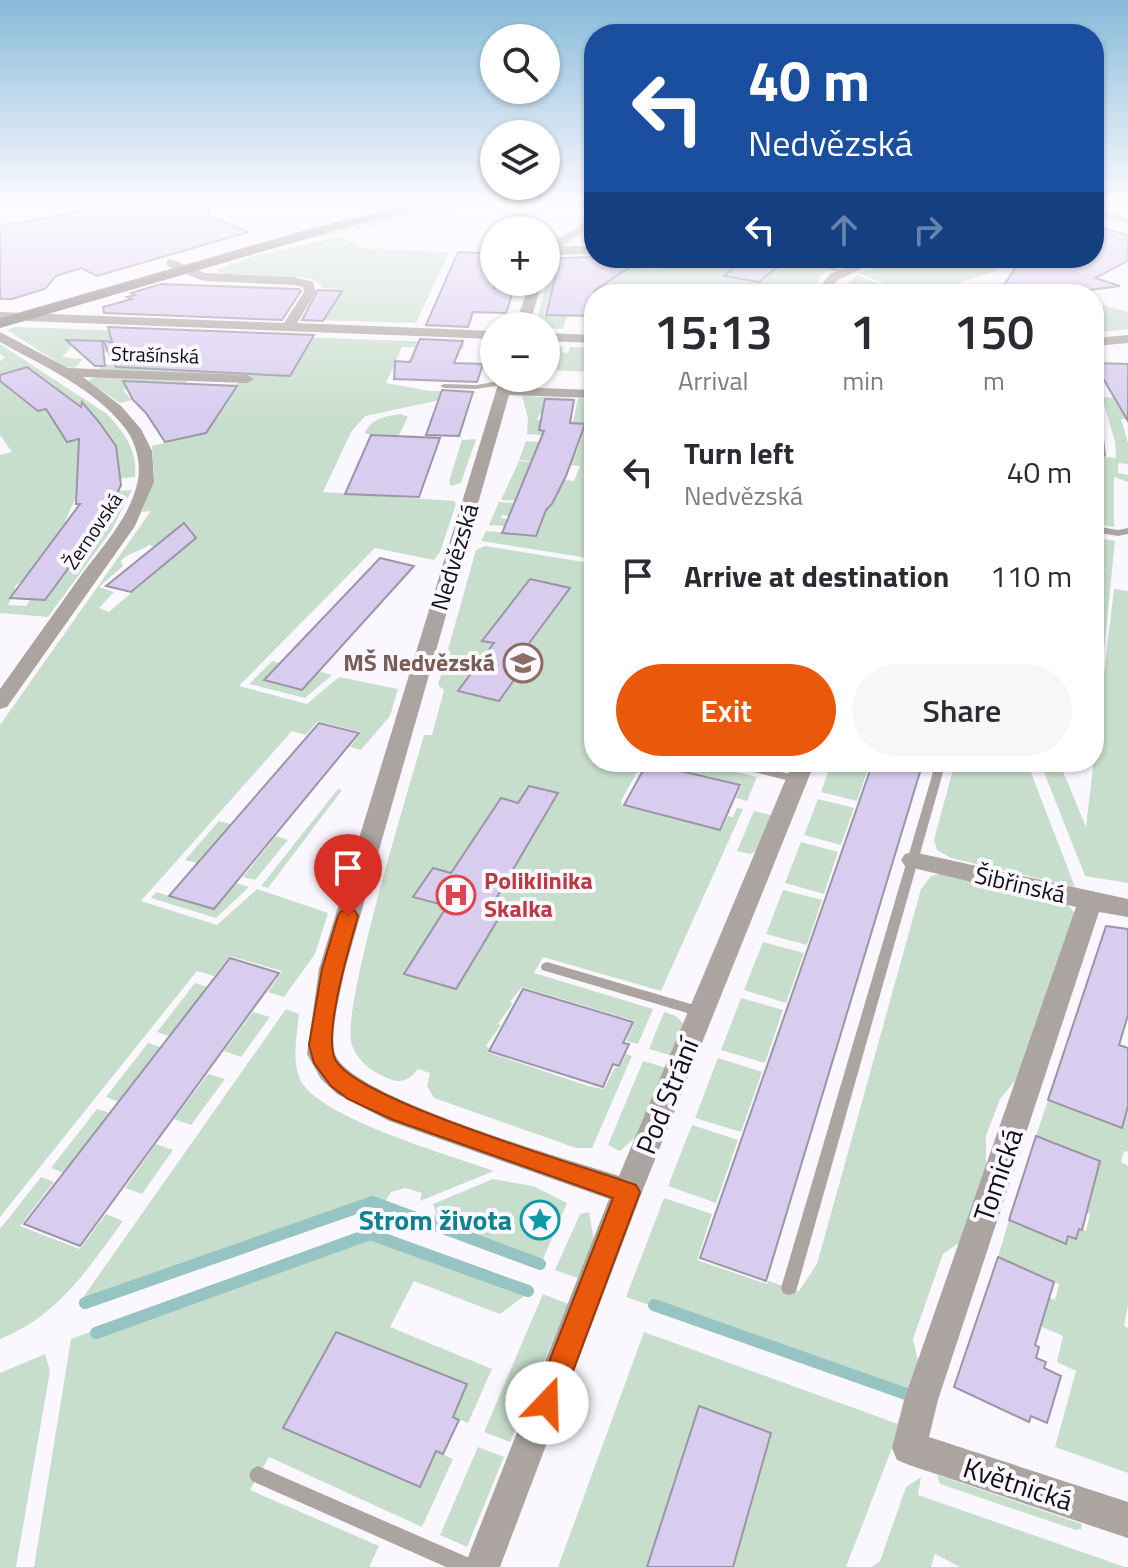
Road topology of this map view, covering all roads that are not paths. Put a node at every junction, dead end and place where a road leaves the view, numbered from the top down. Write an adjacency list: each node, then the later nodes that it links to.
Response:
1 (124, 277): 5 (main road)
2 (161, 277): 4 (main road)
3 (207, 277): 9 (street)
4 (75, 302): 6 (main road); 7 (main road)
5 (0, 314): 6 (street)
6 (20, 318): 7 (street); 8 (main road)
7 (88, 319): 9 (street)
8 (0, 324)
9 (288, 328): 10 (street)
10 (480, 335)
11 (0, 336): 16 (street, Žernovská)
12 (560, 338): 13 (street)
13 (584, 339)
14 (1128, 339): 15 (street)
15 (1104, 341)
16 (61, 371): 17 (street, Strašínská); 25 (street, Žernovská)
17 (247, 379)
18 (444, 386): 19 (lane)
19 (480, 387)
20 (560, 390): 22 (street)
21 (504, 392): 33 (street, Nedvězská)
22 (584, 393)
23 (1104, 531): 24 (lane)
24 (1128, 531)
25 (0, 703)
26 (800, 772): 32 (street, Pod Strání)
27 (938, 772): 28 (lane)
28 (913, 860): 29 (street, Šibřinská); 34 (lane)
29 (1090, 902): 30 (street, Šibřinská); 35 (street, Tomická)
30 (1128, 908)
31 (547, 967): 32 (lane)
32 (701, 1012): 33 (street, Pod Strání)
33 (627, 1192): 39 (street, Pod Strání)
34 (789, 1288)
35 (909, 1448): 37 (street, Květnická)
36 (258, 1475): 38 (lane)
37 (1128, 1520)
38 (467, 1567)
39 (482, 1567)

